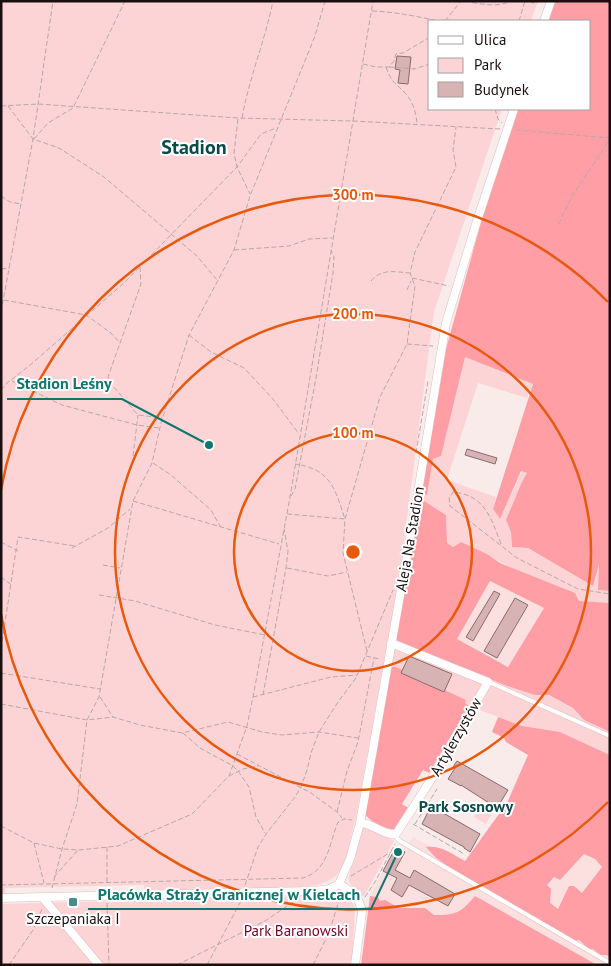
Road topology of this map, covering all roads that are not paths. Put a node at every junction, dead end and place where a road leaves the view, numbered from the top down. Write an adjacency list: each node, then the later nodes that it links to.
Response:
1 (551, 2): 2 (street)
2 (544, 20)
3 (514, 110): 4 (street, Aleja Na Stadion)
4 (391, 643): 5 (street); 7 (street, Aleja Na Stadion)
5 (488, 682): 6 (lane); 8 (street, Artylerzystów)
6 (610, 736)
7 (360, 823): 8 (street); 9 (street, Aleja Na Stadion)
8 (396, 836): 12 (lane)
9 (341, 885): 11 (street); 14 (street)
10 (1, 898): 11 (street)
11 (46, 900): 13 (street)
12 (610, 963)
13 (99, 965)
14 (355, 965)

